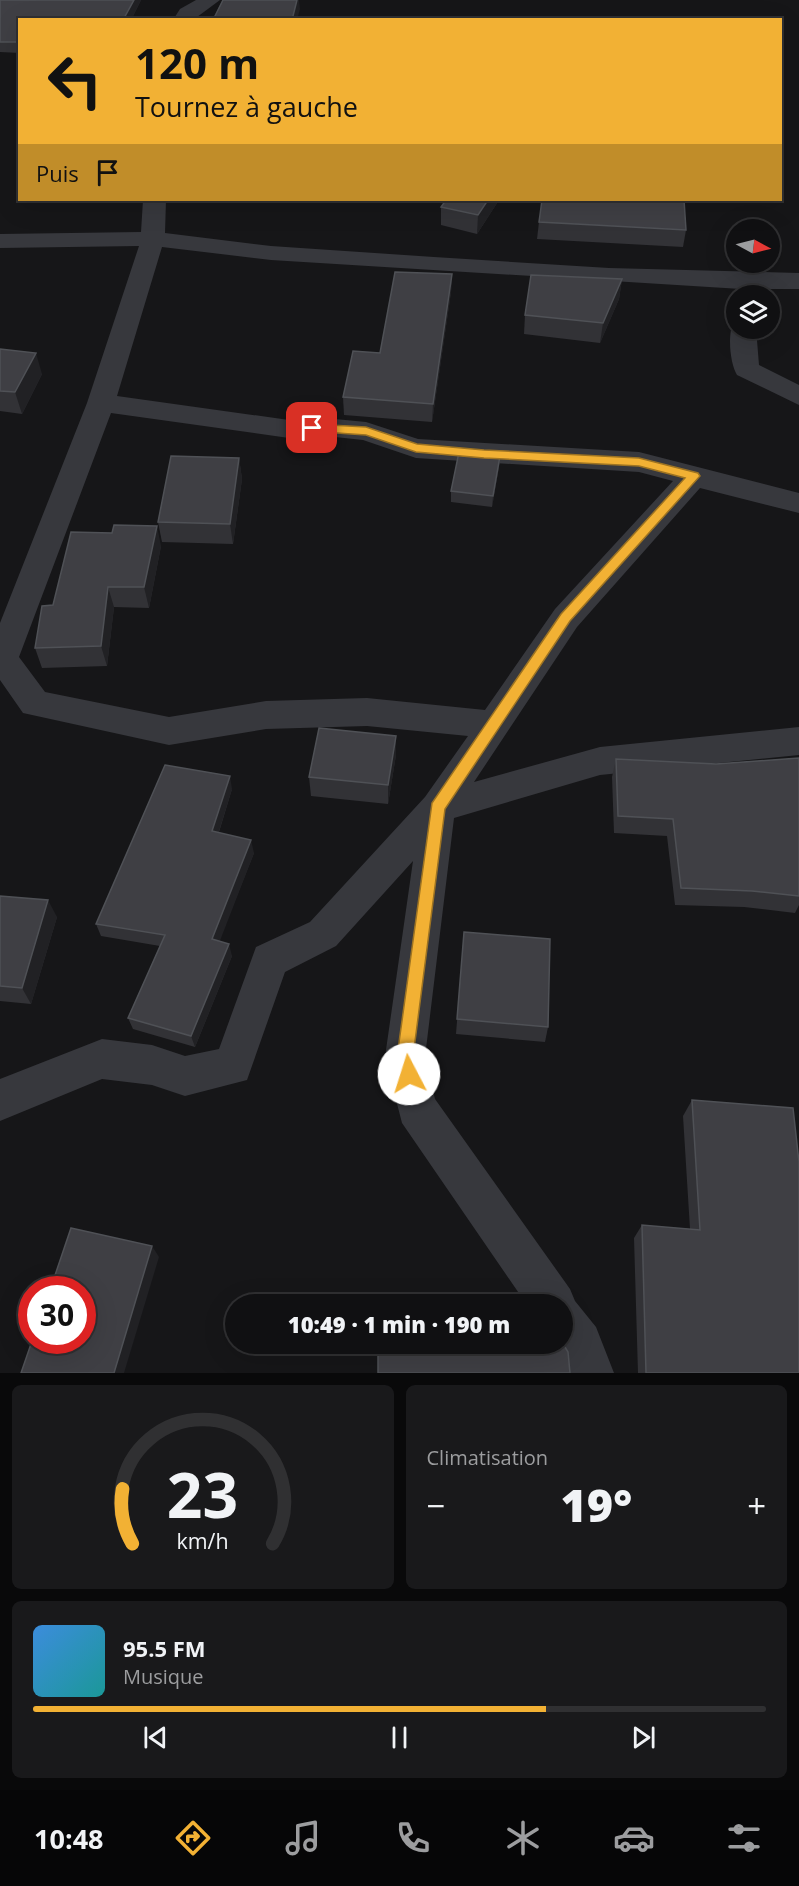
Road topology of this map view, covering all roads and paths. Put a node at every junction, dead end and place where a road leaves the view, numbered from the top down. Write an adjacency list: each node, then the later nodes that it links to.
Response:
1 (210, 0): 2 (street)
2 (184, 18)
3 (154, 201): 4 (street)
4 (153, 239): 5 (street); 8 (street); 11 (street)
5 (0, 241)
6 (799, 281): 7 (street)
7 (766, 285)
8 (726, 287)
9 (744, 339): 10 (street)
10 (799, 396)
11 (101, 403): 12 (street); 14 (street)
12 (694, 476): 13 (street); 15 (street)
13 (799, 503)
14 (1, 661): 15 (street)
15 (495, 725): 17 (street)
16 (799, 741): 17 (street)
17 (438, 808): 18 (street); 19 (street)
18 (0, 1100)
19 (546, 1294)
20 (573, 1333): 21 (street)
21 (591, 1373)

